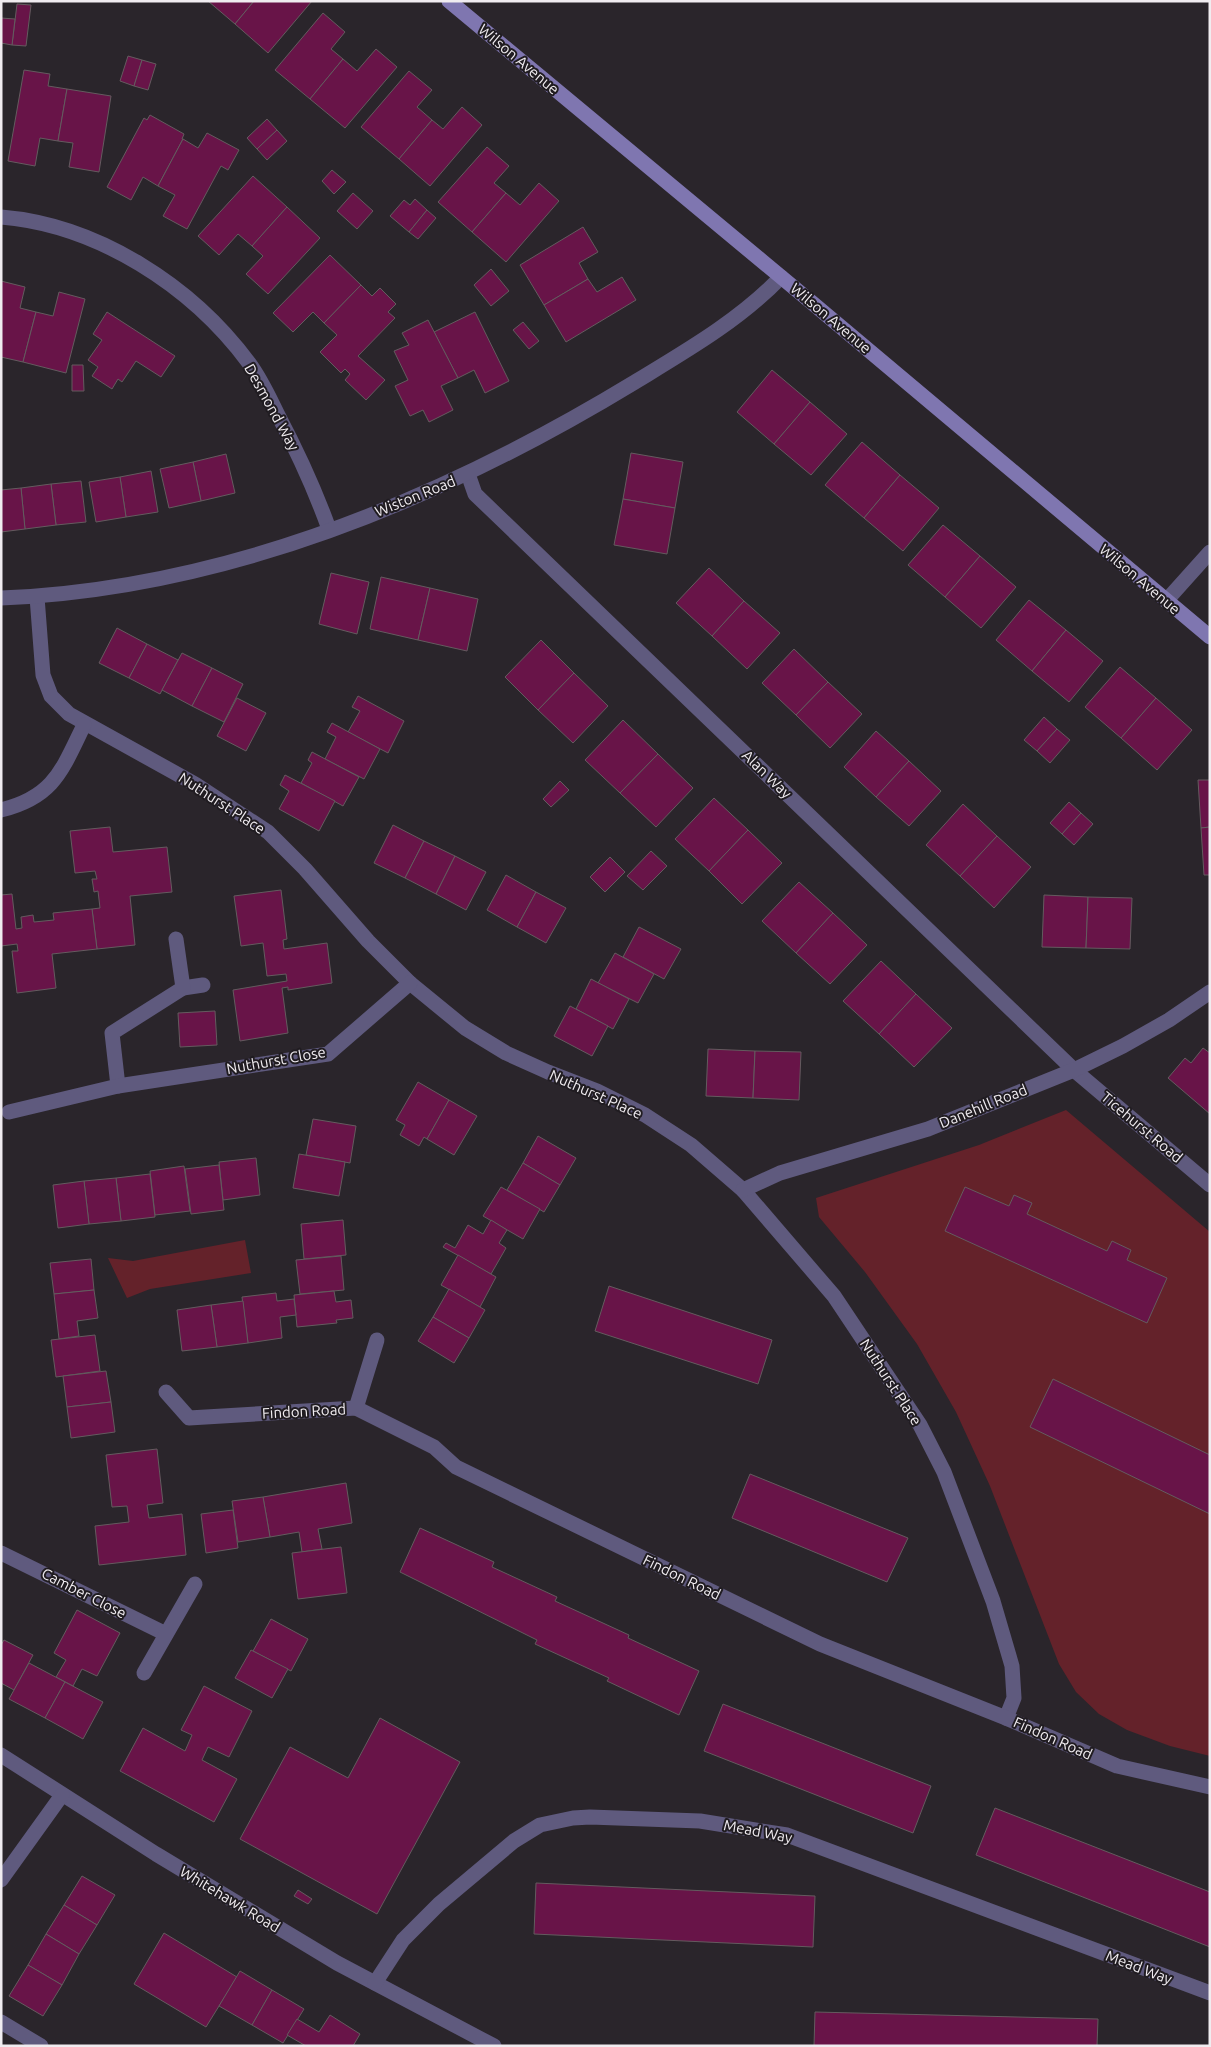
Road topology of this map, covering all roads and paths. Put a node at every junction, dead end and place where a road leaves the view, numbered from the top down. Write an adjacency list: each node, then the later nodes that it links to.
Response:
1 (449, 1): 3 (street, Wilson Avenue)
2 (1, 217): 5 (street, Desmond Way)
3 (781, 277): 4 (street, Wiston Road); 9 (street, Wilson Avenue)
4 (468, 474): 5 (street, Wiston Road); 18 (street, Alan Way)
5 (329, 529): 7 (street, Wiston Road)
6 (1210, 552): 9 (street)
7 (37, 597): 8 (street, Wiston Road); 11 (street, Nuthurst Place)
8 (1, 598)
9 (1166, 601): 10 (street, Wilson Avenue)
10 (1210, 637)
11 (84, 725): 12 (street); 14 (street, Nuthurst Place)
12 (1, 810)
13 (176, 939): 16 (street)
14 (410, 983): 19 (street, Nuthurst Close); 22 (street, Nuthurst Place)
15 (203, 985): 16 (street)
16 (183, 988): 19 (street)
17 (1210, 992): 18 (street, Danehill Road)
18 (1074, 1070): 21 (street, Ticehurst Road); 22 (street, Danehill Road)
19 (118, 1086): 20 (street, Nuthurst Close)
20 (9, 1112)
21 (1210, 1185)
22 (744, 1190): 30 (street, Nuthurst Place)
23 (377, 1340): 25 (street)
24 (166, 1392): 25 (street, Findon Road)
25 (356, 1408): 30 (street, Findon Road)
26 (1, 1553): 28 (street, Camber Close)
27 (195, 1584): 28 (street)
28 (166, 1634): 29 (street)
29 (144, 1673)
30 (1006, 1718): 32 (street, Findon Road)
31 (1, 1755): 33 (street, Whitehawk Road)
32 (1210, 1787)
33 (62, 1795): 34 (street); 35 (street, Whitehawk Road)
34 (1, 1880)
35 (375, 1983): 36 (street, Mead Way); 39 (street, Whitehawk Road)
36 (1210, 1993)
37 (1, 2022): 38 (street)
38 (41, 2046)
39 (494, 2046)

